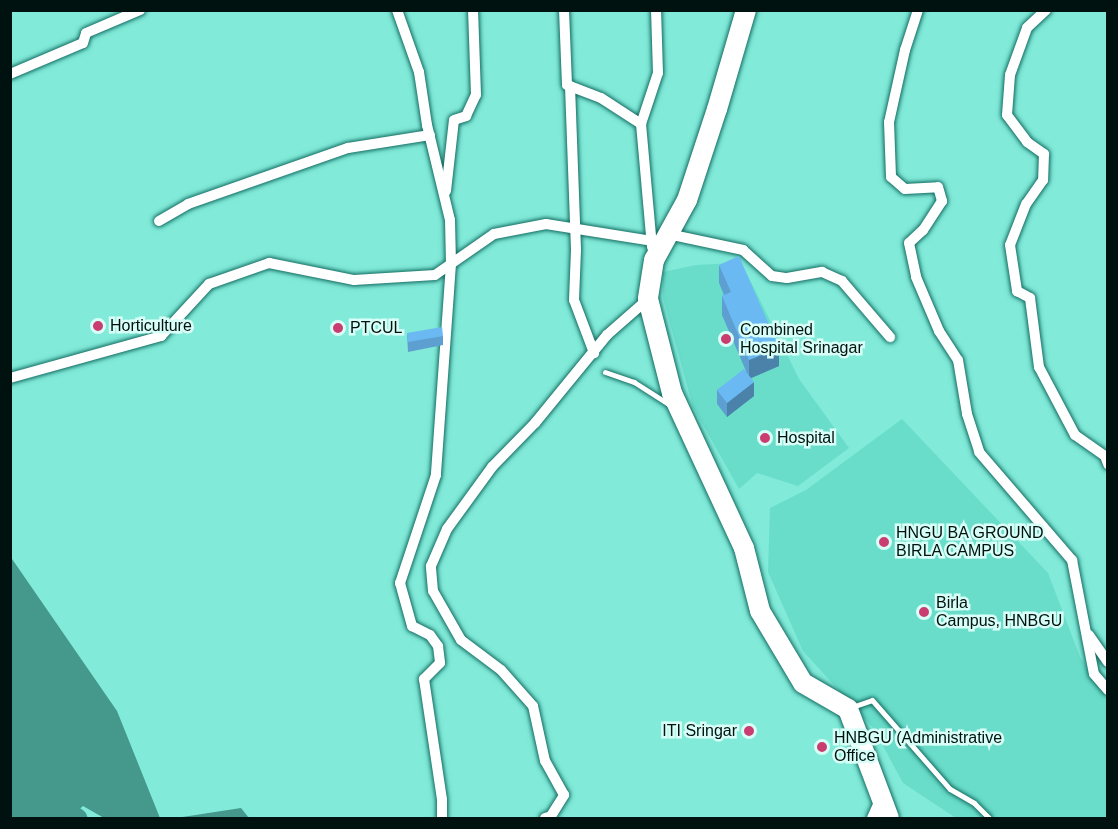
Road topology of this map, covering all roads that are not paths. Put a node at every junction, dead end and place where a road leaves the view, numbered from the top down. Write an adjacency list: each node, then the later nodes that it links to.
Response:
1 (140, 10): 9 (street)
2 (397, 10): 12 (street)
3 (473, 10): 13 (street)
4 (564, 10): 10 (street)
5 (656, 10): 11 (street)
6 (746, 10): 16 (highway)
7 (918, 10): 25 (street)
8 (1046, 10): 24 (street)
9 (10, 74)
10 (570, 86): 11 (street); 15 (street)
11 (641, 124): 16 (street)
12 (430, 135): 13 (street); 14 (street)
13 (445, 200): 17 (street)
14 (159, 221)
15 (575, 229): 16 (street); 17 (street); 20 (street)
16 (658, 245): 18 (highway); 19 (street)
17 (451, 264): 22 (street); 30 (street)
18 (648, 299): 20 (street); 23 (highway)
19 (890, 337)
20 (594, 353): 31 (street)
21 (605, 372): 23 (lane)
22 (10, 378)
23 (681, 413): 28 (highway)
24 (1107, 464)
25 (1085, 630): 26 (street); 27 (street)
26 (1107, 662)
27 (1107, 690)
28 (848, 709): 29 (highway); 34 (lane)
29 (880, 801): 32 (street); 33 (highway)
30 (442, 819)
31 (545, 819)
32 (872, 819)
33 (889, 819)
34 (989, 819)

